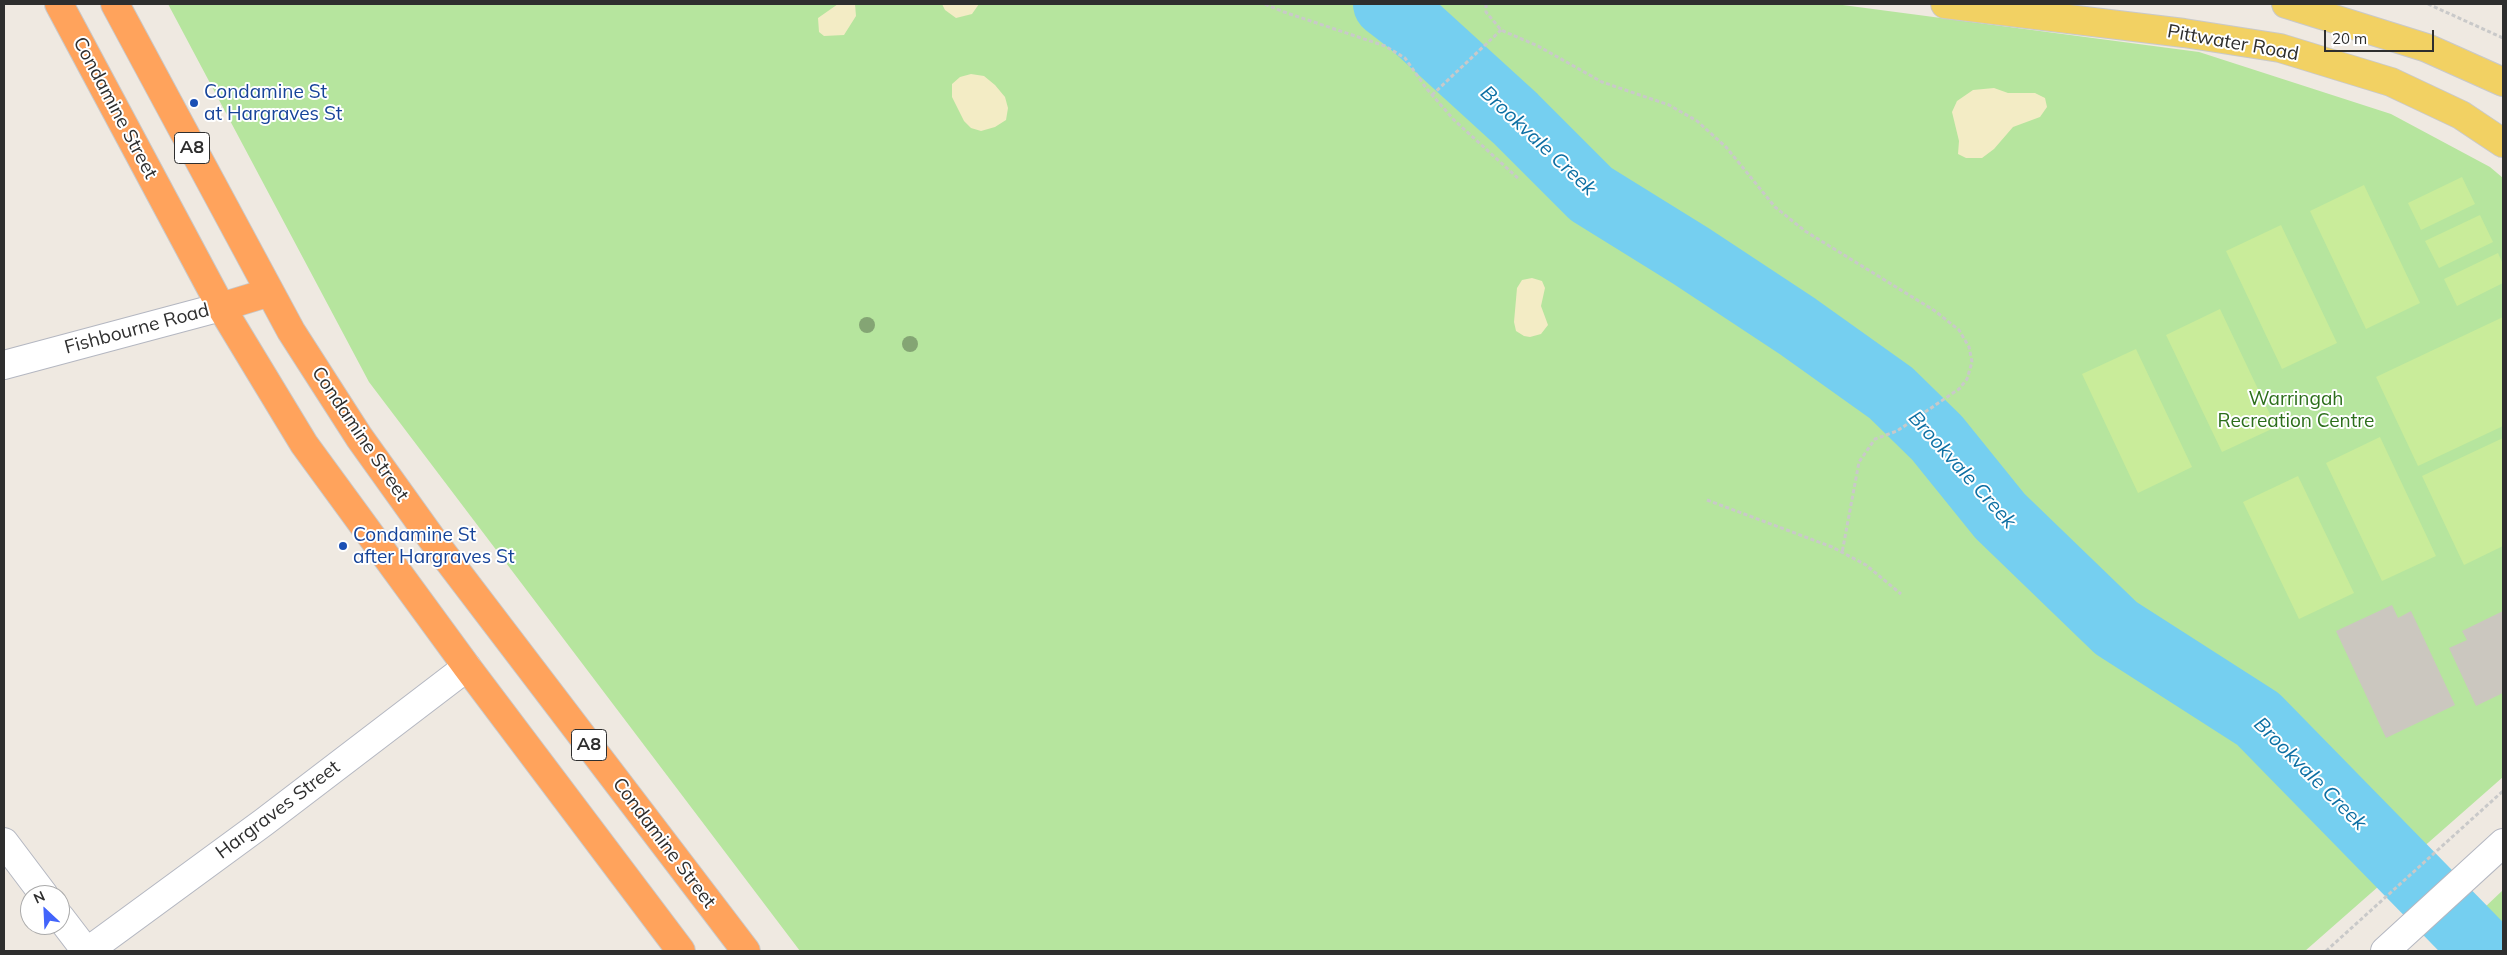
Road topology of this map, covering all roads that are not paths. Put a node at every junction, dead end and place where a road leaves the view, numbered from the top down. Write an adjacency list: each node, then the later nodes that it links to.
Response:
1 (59, 4): 8 (highway, Condamine Street / A8)
2 (115, 4): 7 (highway, Condamine Street / A8)
3 (1945, 4): 6 (main road, Pittwater Road)
4 (2286, 4): 5 (main road)
5 (2503, 82)
6 (2503, 142)
7 (270, 292): 8 (highway, Fishbourne Road); 17 (highway, Condamine Street / A8)
8 (221, 307): 9 (street, Fishbourne Road); 10 (highway, Condamine Street / A8)
9 (4, 365)
10 (467, 667): 15 (street, Hargraves Street); 16 (highway, Condamine Street / A8)
11 (4, 842): 13 (street)
12 (2503, 843): 18 (street)
13 (36, 885)
14 (70, 930): 15 (street)
15 (87, 951)
16 (682, 951)
17 (746, 951)
18 (2385, 951)

